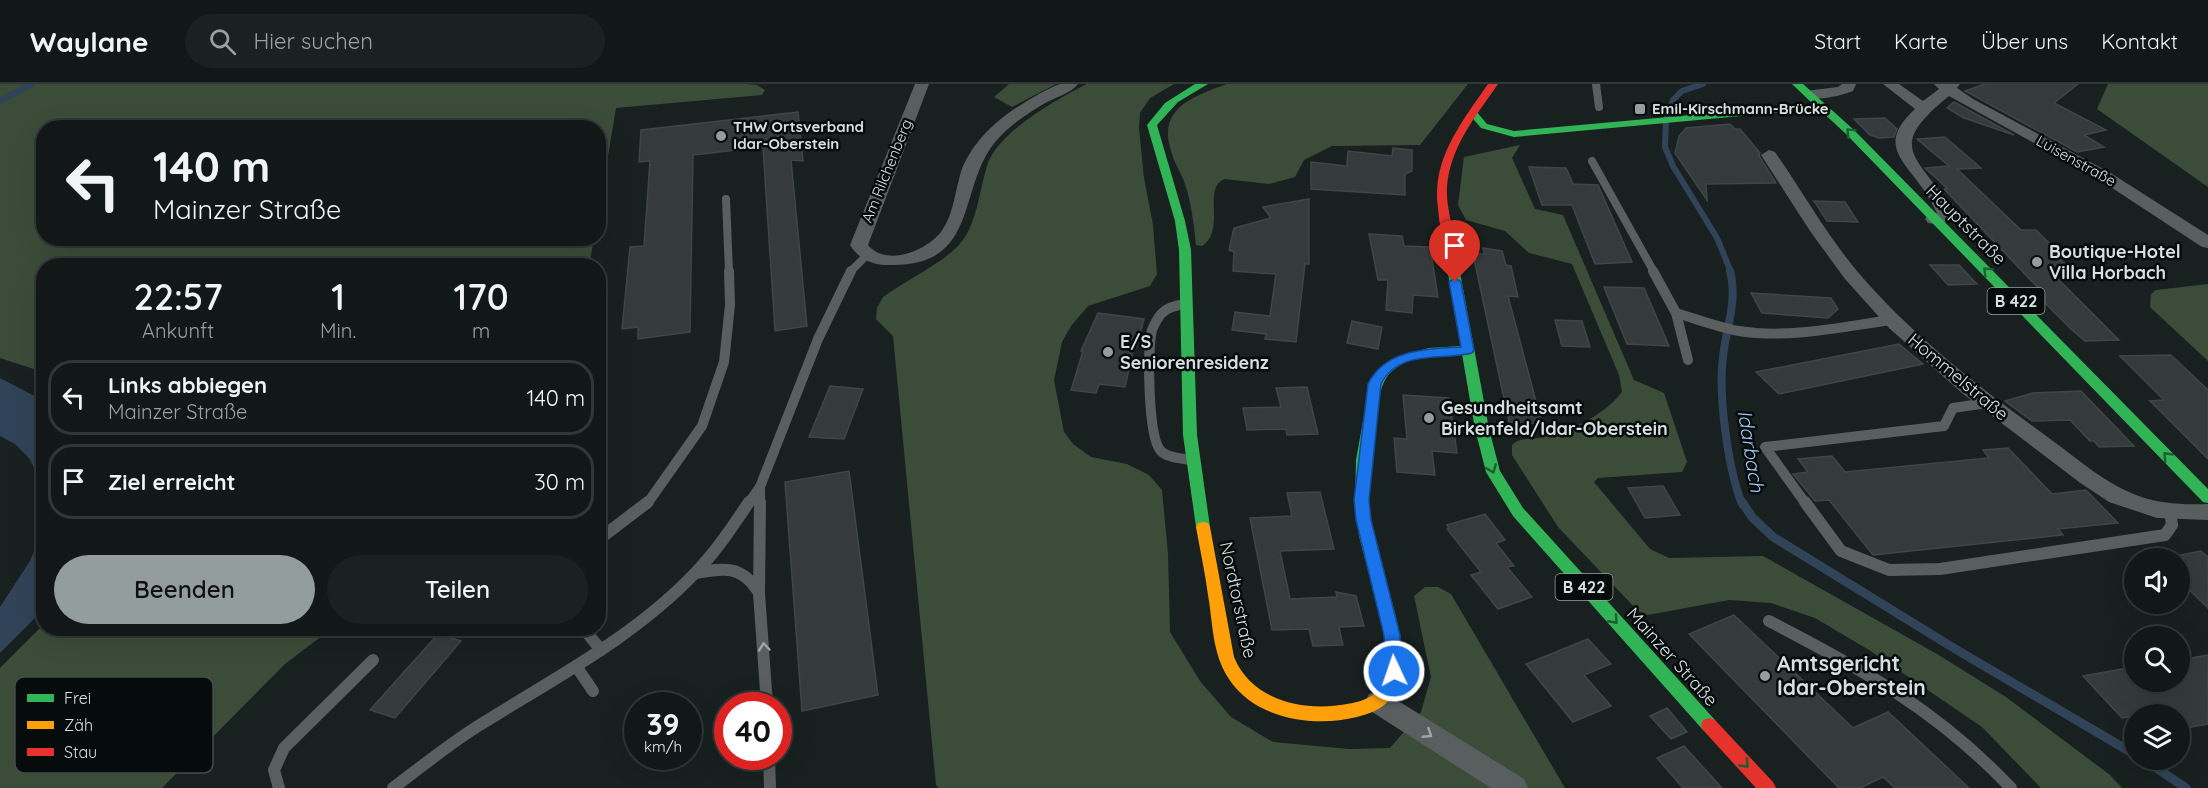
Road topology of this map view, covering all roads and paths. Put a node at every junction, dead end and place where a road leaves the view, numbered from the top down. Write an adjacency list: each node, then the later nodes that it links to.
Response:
1 (922, 84): 23 (street, Am Rilchenberg)
2 (1071, 84): 23 (street)
3 (1203, 84): 24 (main road, Nordtorstraße)
4 (1493, 84): 14 (main road, Mainzer Straße / B 422)
5 (1596, 84): 12 (lane)
6 (1797, 84): 10 (main road, Hauptstraße / B 422)
7 (1849, 84): 10 (street)
8 (1890, 84): 13 (street)
9 (1947, 86): 13 (street); 22 (street, Luisenstraße)
10 (1810, 94): 11 (main road, Hauptstraße / B 422)
11 (1823, 106): 15 (main road); 21 (main road, Hauptstraße / B 422, one-way to 11)
12 (1599, 107)
13 (1924, 109): 21 (street)
14 (1473, 113): 15 (main road); 16 (main road); 17 (main road, Mainzer Straße / B 422)
15 (1568, 128): 16 (main road)
16 (1514, 134): 17 (main road)
17 (1450, 153): 27 (main road, Mainzer Straße / B 422)
18 (1769, 155): 26 (street, Hommelstraße)
19 (1592, 161): 25 (lane)
20 (726, 199): 35 (lane)
21 (1934, 219): 32 (main road, Hauptstraße / B 422, one-way to 21)
22 (2208, 243)
23 (867, 255): 31 (lane)
24 (1186, 304): 30 (main road, Nordtorstraße); 30 (lane)
25 (1676, 313): 26 (lane); 28 (lane)
26 (1891, 320): 29 (street, Hommelstraße)
27 (1468, 350): 45 (main road); 51 (main road, Mainzer Straße / B 422, one-way to 51)
28 (1688, 360)
29 (1987, 403): 33 (street, Hommelstraße); 33 (lane)
30 (1192, 460): 45 (main road, Nordtorstraße)
31 (760, 488): 36 (lane); 37 (lane)
32 (2208, 498)
33 (2170, 512): 34 (street, Hommelstraße)
34 (2208, 512)
35 (606, 534)
36 (696, 573): 37 (lane); 40 (lane)
37 (759, 593): 44 (lane, one-way to 37)
38 (1769, 621): 52 (lane)
39 (590, 636): 40 (lane)
40 (601, 650): 42 (lane)
41 (373, 660): 47 (lane)
42 (576, 666): 43 (lane); 48 (lane)
43 (593, 691)
44 (766, 692)
45 (1378, 702): 50 (street, one-way to 50)
46 (769, 770): 49 (lane)
47 (279, 788)
48 (393, 788)
49 (770, 788)
50 (1514, 788)
51 (1767, 788)
52 (2011, 788)

